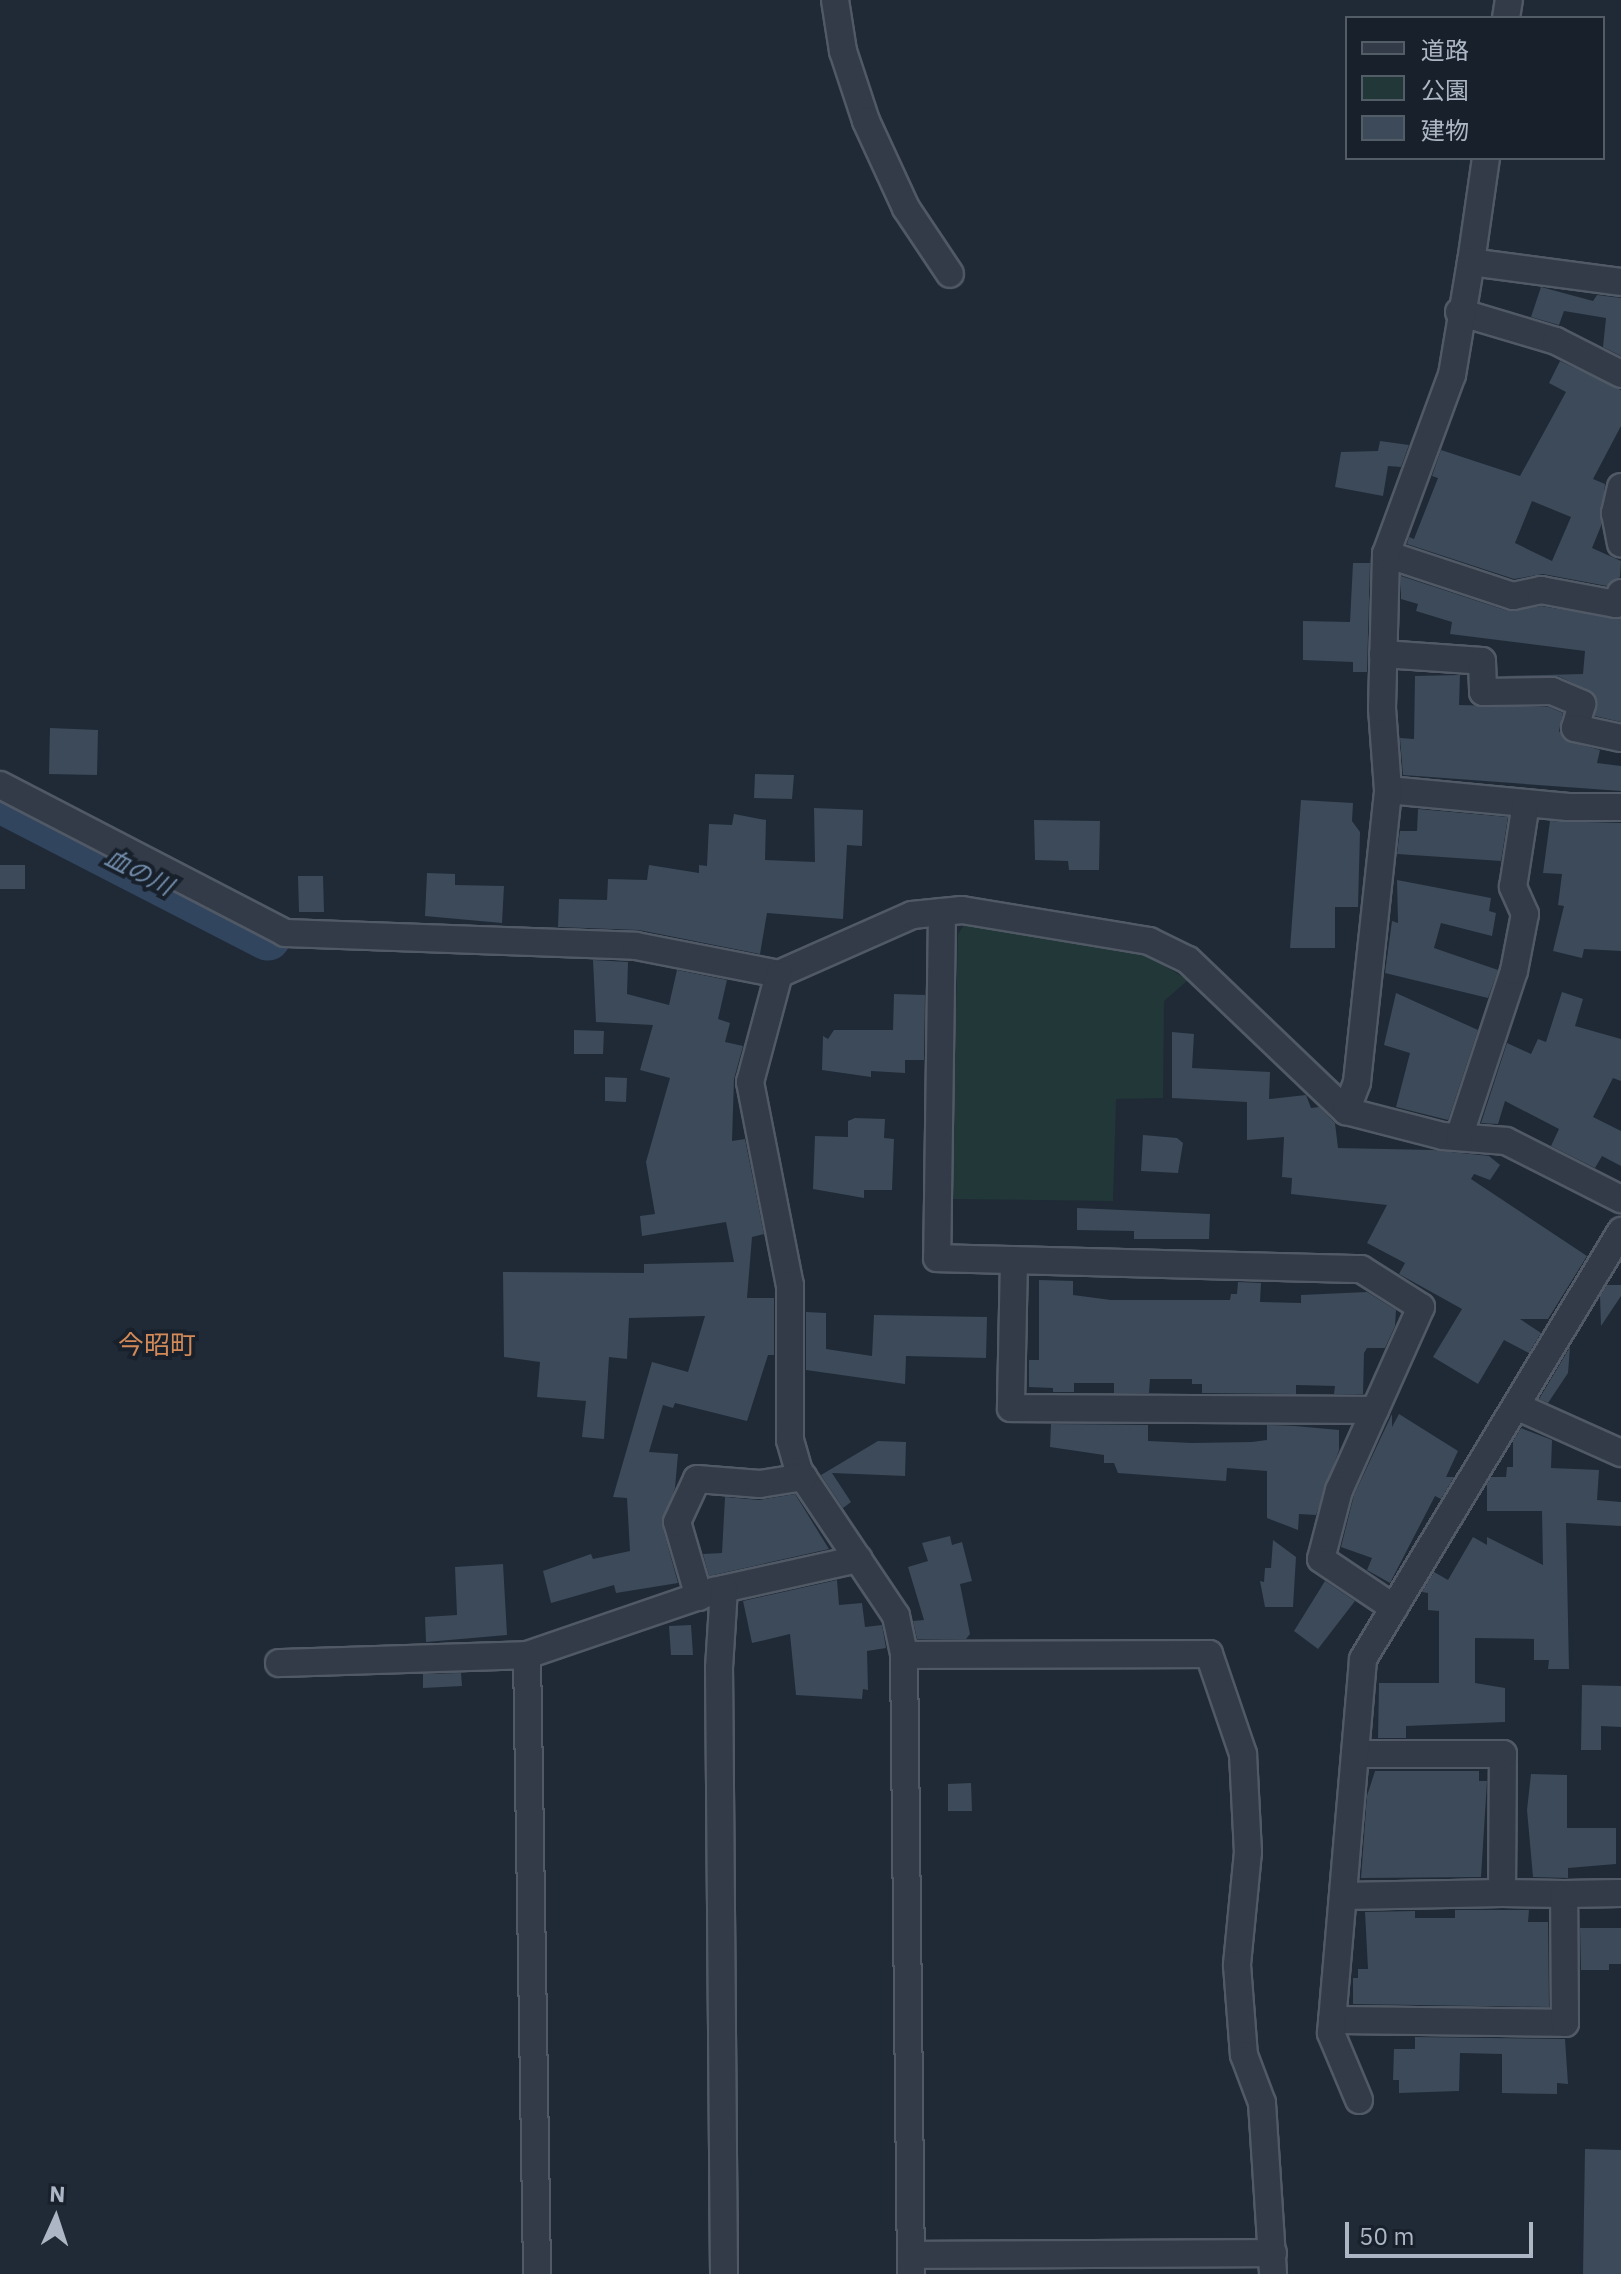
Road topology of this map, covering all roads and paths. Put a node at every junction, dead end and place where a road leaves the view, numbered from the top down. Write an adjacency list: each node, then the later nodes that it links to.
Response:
1 (835, 0): 4 (street)
2 (1486, 160): 3 (street)
3 (1471, 262): 5 (street); 6 (street)
4 (950, 274)
5 (1621, 282)
6 (1459, 312): 7 (street); 12 (street)
7 (1621, 374)
8 (1621, 464): 9 (street)
9 (1621, 471)
10 (1621, 487): 11 (street)
11 (1621, 543)
12 (1386, 554): 13 (street); 14 (street)
13 (1619, 600)
14 (1383, 654): 15 (street); 17 (street)
15 (1621, 738)
16 (0, 785): 21 (street)
17 (1388, 790): 18 (street); 22 (street)
18 (1526, 803): 19 (street); 23 (street)
19 (1621, 807)
20 (942, 912): 21 (street); 22 (street); 26 (street)
21 (779, 974): 30 (street)
22 (1346, 1111): 23 (street)
23 (1459, 1137): 24 (street)
24 (1621, 1199)
25 (1621, 1231): 27 (street)
26 (1014, 1260): 28 (street); 28 (street)
27 (1516, 1406): 29 (street); 33 (street)
28 (1375, 1410): 33 (street)
29 (1621, 1453)
30 (803, 1477): 31 (street); 32 (street)
31 (858, 1559): 32 (street); 35 (street)
32 (712, 1593): 34 (street); 47 (street)
33 (1394, 1608): 37 (street)
34 (527, 1655): 36 (street); 46 (street)
35 (904, 1655): 44 (street); 45 (street)
36 (279, 1663)
37 (1355, 1754): 38 (street); 41 (street)
38 (1502, 1893): 40 (street); 41 (street)
39 (1621, 1893): 40 (street)
40 (1564, 1894): 42 (street)
41 (1343, 1896): 42 (street)
42 (1332, 2020): 43 (street)
43 (1359, 2100)
44 (911, 2264): 45 (street)
45 (1273, 2264)
46 (537, 2274)
47 (724, 2274)

